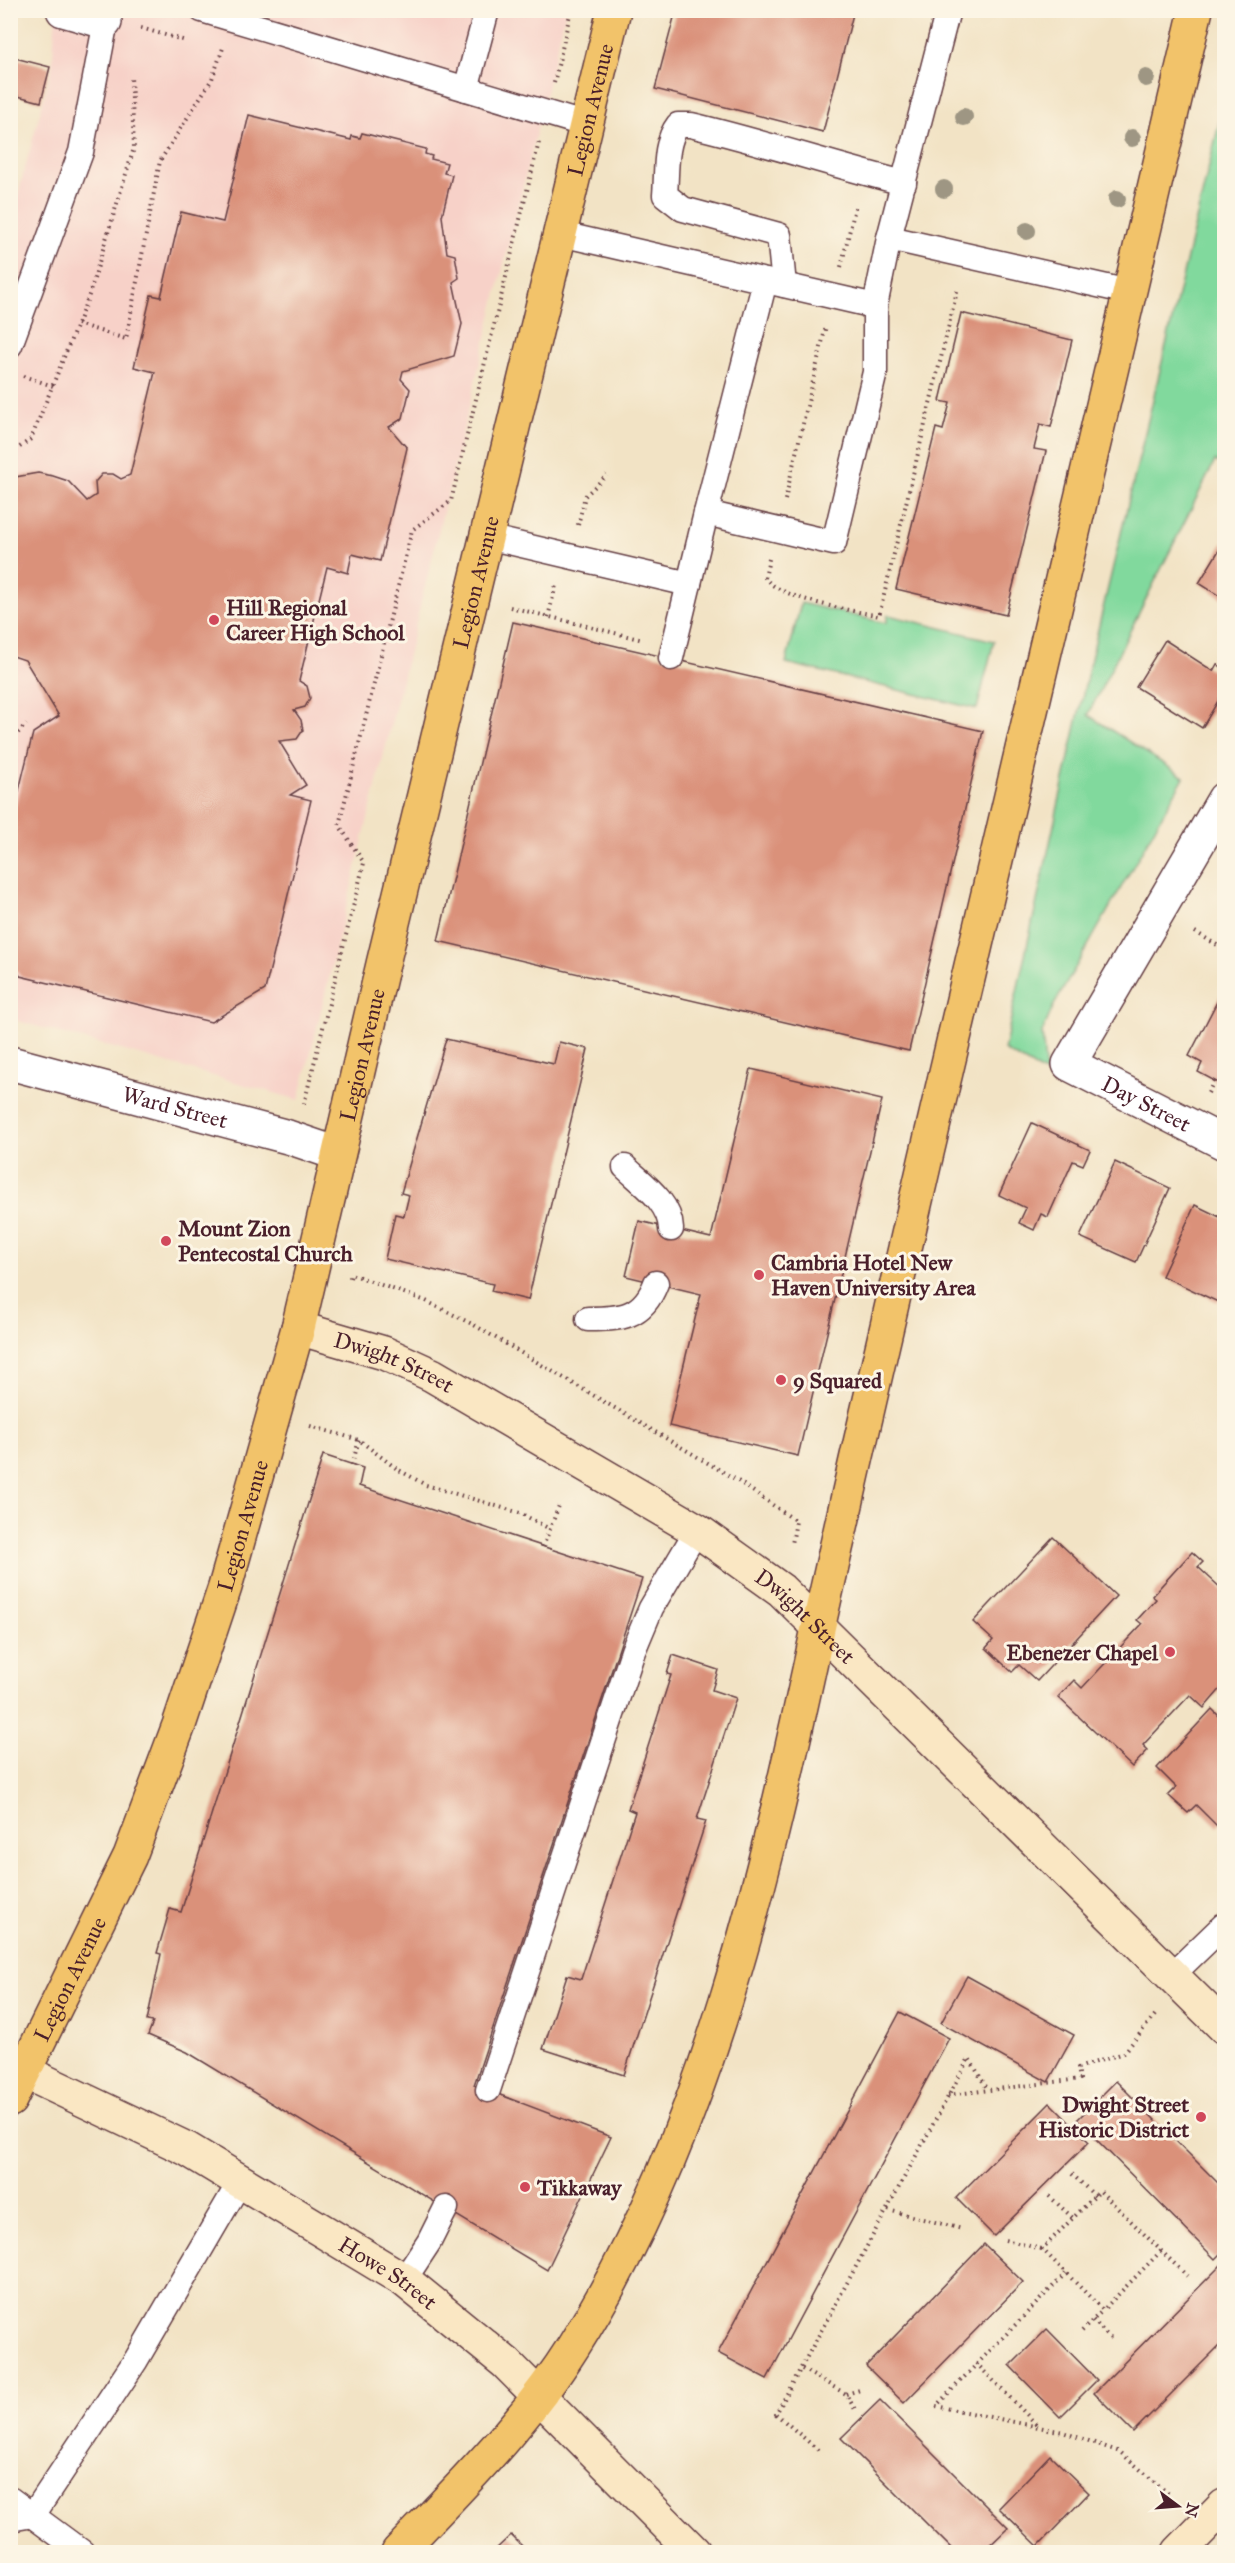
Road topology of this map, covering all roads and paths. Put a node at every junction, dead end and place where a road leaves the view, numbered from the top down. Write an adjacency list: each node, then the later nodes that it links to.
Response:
1 (63, 10): 8 (street)
2 (202, 10): 9 (lane)
3 (487, 10): 11 (lane)
4 (571, 10): 12 (path)
5 (614, 10): 13 (highway, Legion Avenue)
6 (948, 10): 14 (lane)
7 (1196, 10): 18 (highway)
8 (107, 16): 21 (lane)
9 (233, 20): 11 (lane); 20 (path)
10 (131, 69): 20 (path)
11 (466, 89): 12 (lane)
12 (546, 112): 13 (lane); 36 (path)
13 (587, 125): 15 (highway, Legion Avenue)
14 (904, 183): 16 (lane); 17 (lane)
15 (561, 234): 17 (lane); 26 (highway, Legion Avenue)
16 (889, 238): 18 (lane); 19 (lane)
17 (774, 283): 19 (lane); 25 (lane)
18 (1129, 292): 53 (highway)
19 (875, 306): 25 (lane)
20 (77, 324): 23 (path)
21 (10, 345)
22 (21, 375): 23 (path)
23 (53, 386): 24 (path)
24 (10, 454)
25 (706, 513): 27 (lane)
26 (487, 537): 27 (lane); 38 (highway, Legion Avenue)
27 (689, 584): 29 (lane)
28 (510, 607): 29 (path)
29 (672, 653)
30 (26, 724): 31 (path)
31 (10, 742)
32 (1224, 799): 37 (street, Day Street)
33 (1195, 932): 34 (path)
34 (1224, 949)
35 (10, 1063): 38 (street, Ward Street)
36 (303, 1106)
37 (1224, 1143)
38 (338, 1154): 44 (highway, Legion Avenue)
39 (625, 1167): 40 (lane)
40 (671, 1229)
41 (656, 1283): 43 (lane)
42 (348, 1285): 51 (path)
43 (588, 1319)
44 (298, 1328): 50 (main road, Dwight Street); 58 (highway, Legion Avenue)
45 (310, 1426): 46 (path)
46 (359, 1440): 47 (path); 49 (path)
47 (352, 1465)
48 (560, 1503): 49 (path)
49 (550, 1529): 52 (path)
50 (697, 1530): 53 (main road, Dwight Street); 59 (lane)
51 (792, 1544)
52 (543, 1547)
53 (818, 1627): 55 (main road, Dwight Street); 85 (highway)
54 (1224, 1925): 55 (lane)
55 (1172, 1975): 57 (main road, Dwight Street)
56 (1155, 2015): 60 (path)
57 (1224, 2028)
58 (18, 2068): 62 (highway, Legion Avenue); 64 (main road, Howe Street)
59 (488, 2090)
60 (988, 2090): 61 (path); 61 (path)
61 (948, 2095): 68 (path)
62 (10, 2100)
63 (1072, 2174): 66 (path)
64 (241, 2180): 76 (main road, Howe Street); 92 (lane)
65 (1049, 2196): 69 (path)
66 (1095, 2196): 69 (path); 73 (path)
67 (446, 2208): 76 (lane)
68 (888, 2210): 70 (path); 82 (path)
69 (1073, 2218): 72 (path)
70 (962, 2229)
71 (1005, 2240): 72 (path)
72 (1042, 2249): 74 (path)
73 (1161, 2251): 75 (path); 77 (path)
74 (1066, 2273): 77 (path); 81 (path)
75 (1187, 2276)
76 (404, 2280): 85 (main road, Howe Street)
77 (1103, 2310): 78 (path)
78 (1093, 2320): 79 (path); 80 (path)
79 (1082, 2331)
80 (1112, 2340)
81 (975, 2363): 87 (path); 87 (path)
82 (802, 2369): 84 (path); 88 (path)
83 (860, 2390): 84 (path)
84 (846, 2394): 86 (path)
85 (539, 2397): 94 (highway); 95 (main road, Howe Street)
86 (856, 2411)
87 (1038, 2427): 89 (path)
88 (818, 2450)
89 (1170, 2495)
90 (10, 2499): 92 (lane)
91 (1224, 2506): 96 (main road)
92 (22, 2517): 93 (lane)
93 (82, 2553)
94 (398, 2553)
95 (694, 2553)
96 (1179, 2553)

